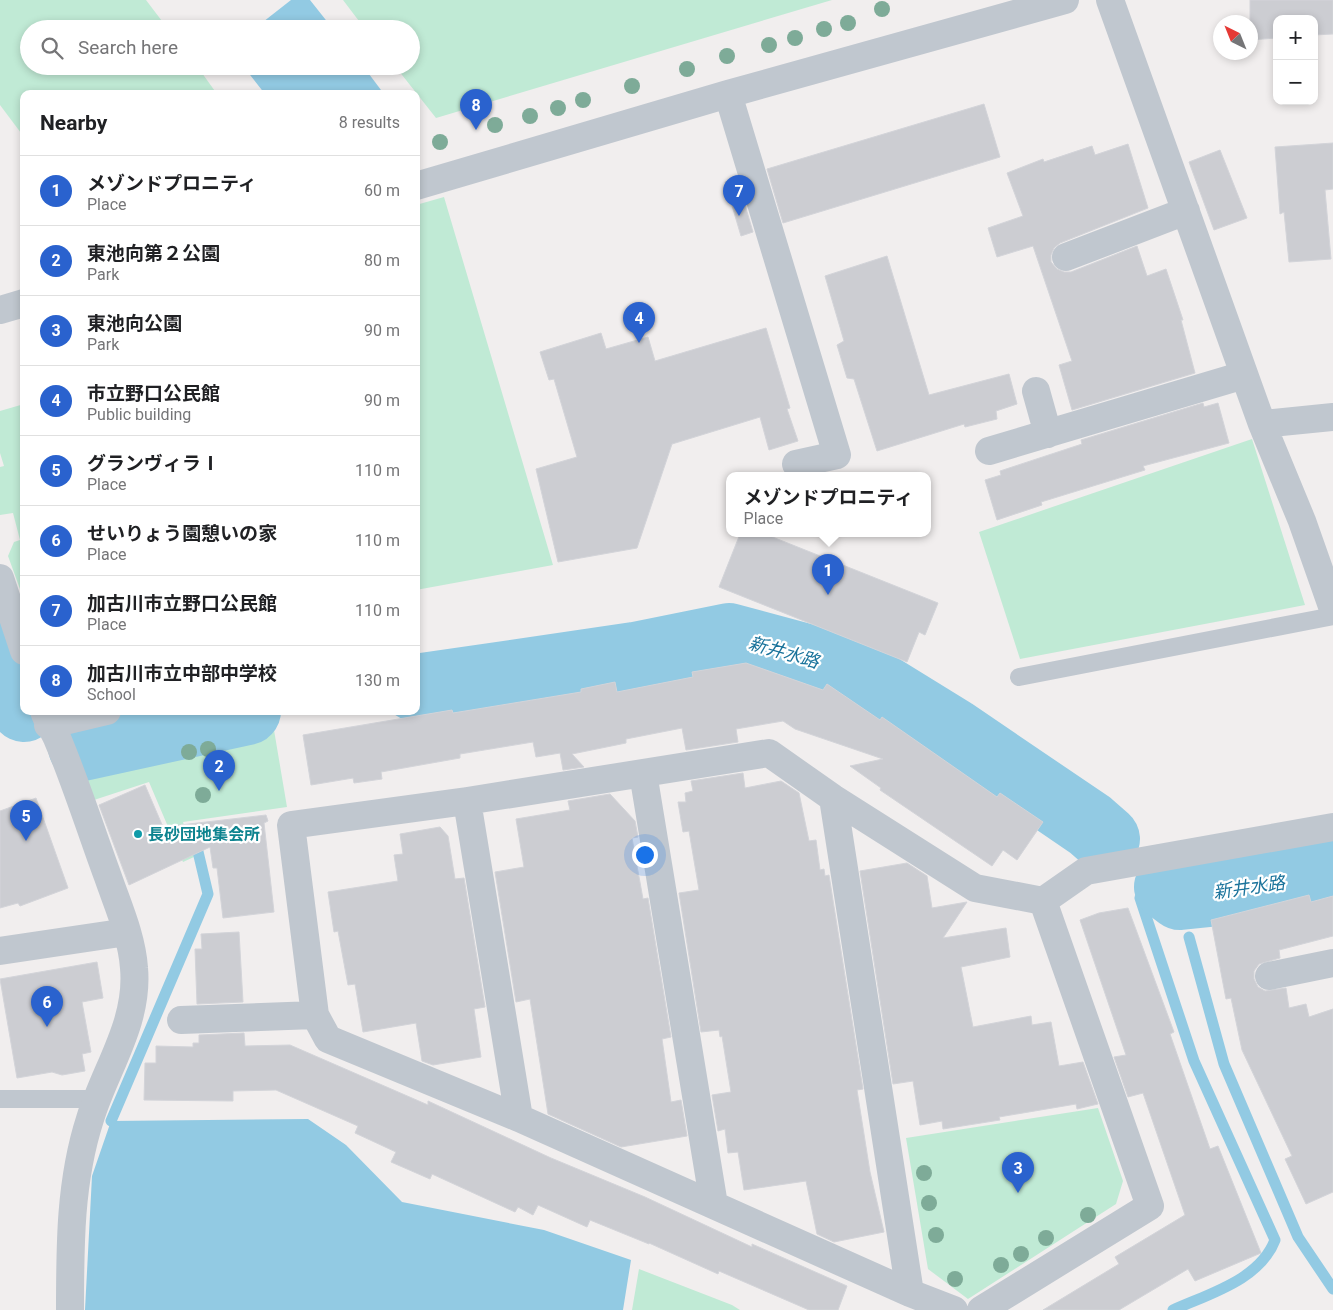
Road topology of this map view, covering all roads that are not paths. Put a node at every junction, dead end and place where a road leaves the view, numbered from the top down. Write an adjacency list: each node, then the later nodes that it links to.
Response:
1 (1065, 0): 3 (street)
2 (1110, 0): 5 (street)
3 (728, 94): 4 (street); 15 (street)
4 (420, 185)
5 (1186, 211): 6 (street); 9 (street)
6 (1066, 257)
7 (20, 304): 8 (street)
8 (0, 310)
9 (1244, 375): 12 (street); 13 (street)
10 (1036, 391): 13 (street)
11 (1333, 417): 12 (street)
12 (1262, 424): 17 (street)
13 (1048, 434): 14 (street)
14 (989, 451)
15 (796, 464)
16 (0, 578): 19 (street)
17 (1333, 609)
18 (1333, 616): 20 (lane)
19 (20, 639)
20 (1019, 677)
21 (89, 715): 22 (street)
22 (50, 724): 28 (street)
23 (643, 773): 24 (street); 25 (street); 37 (street)
24 (833, 798): 27 (street); 38 (street)
25 (468, 801): 32 (street); 36 (street)
26 (1333, 827): 27 (street)
27 (1043, 901): 41 (street)
28 (127, 932): 29 (street); 35 (street)
29 (0, 951)
30 (1333, 963): 31 (street)
31 (1269, 976)
32 (315, 1015): 33 (street); 36 (street)
33 (181, 1020)
34 (0, 1099): 35 (lane)
35 (98, 1099): 39 (street)
36 (519, 1118): 37 (street)
37 (714, 1205): 38 (street)
38 (910, 1293): 40 (street)
39 (70, 1310)
40 (954, 1310)
41 (981, 1310)

